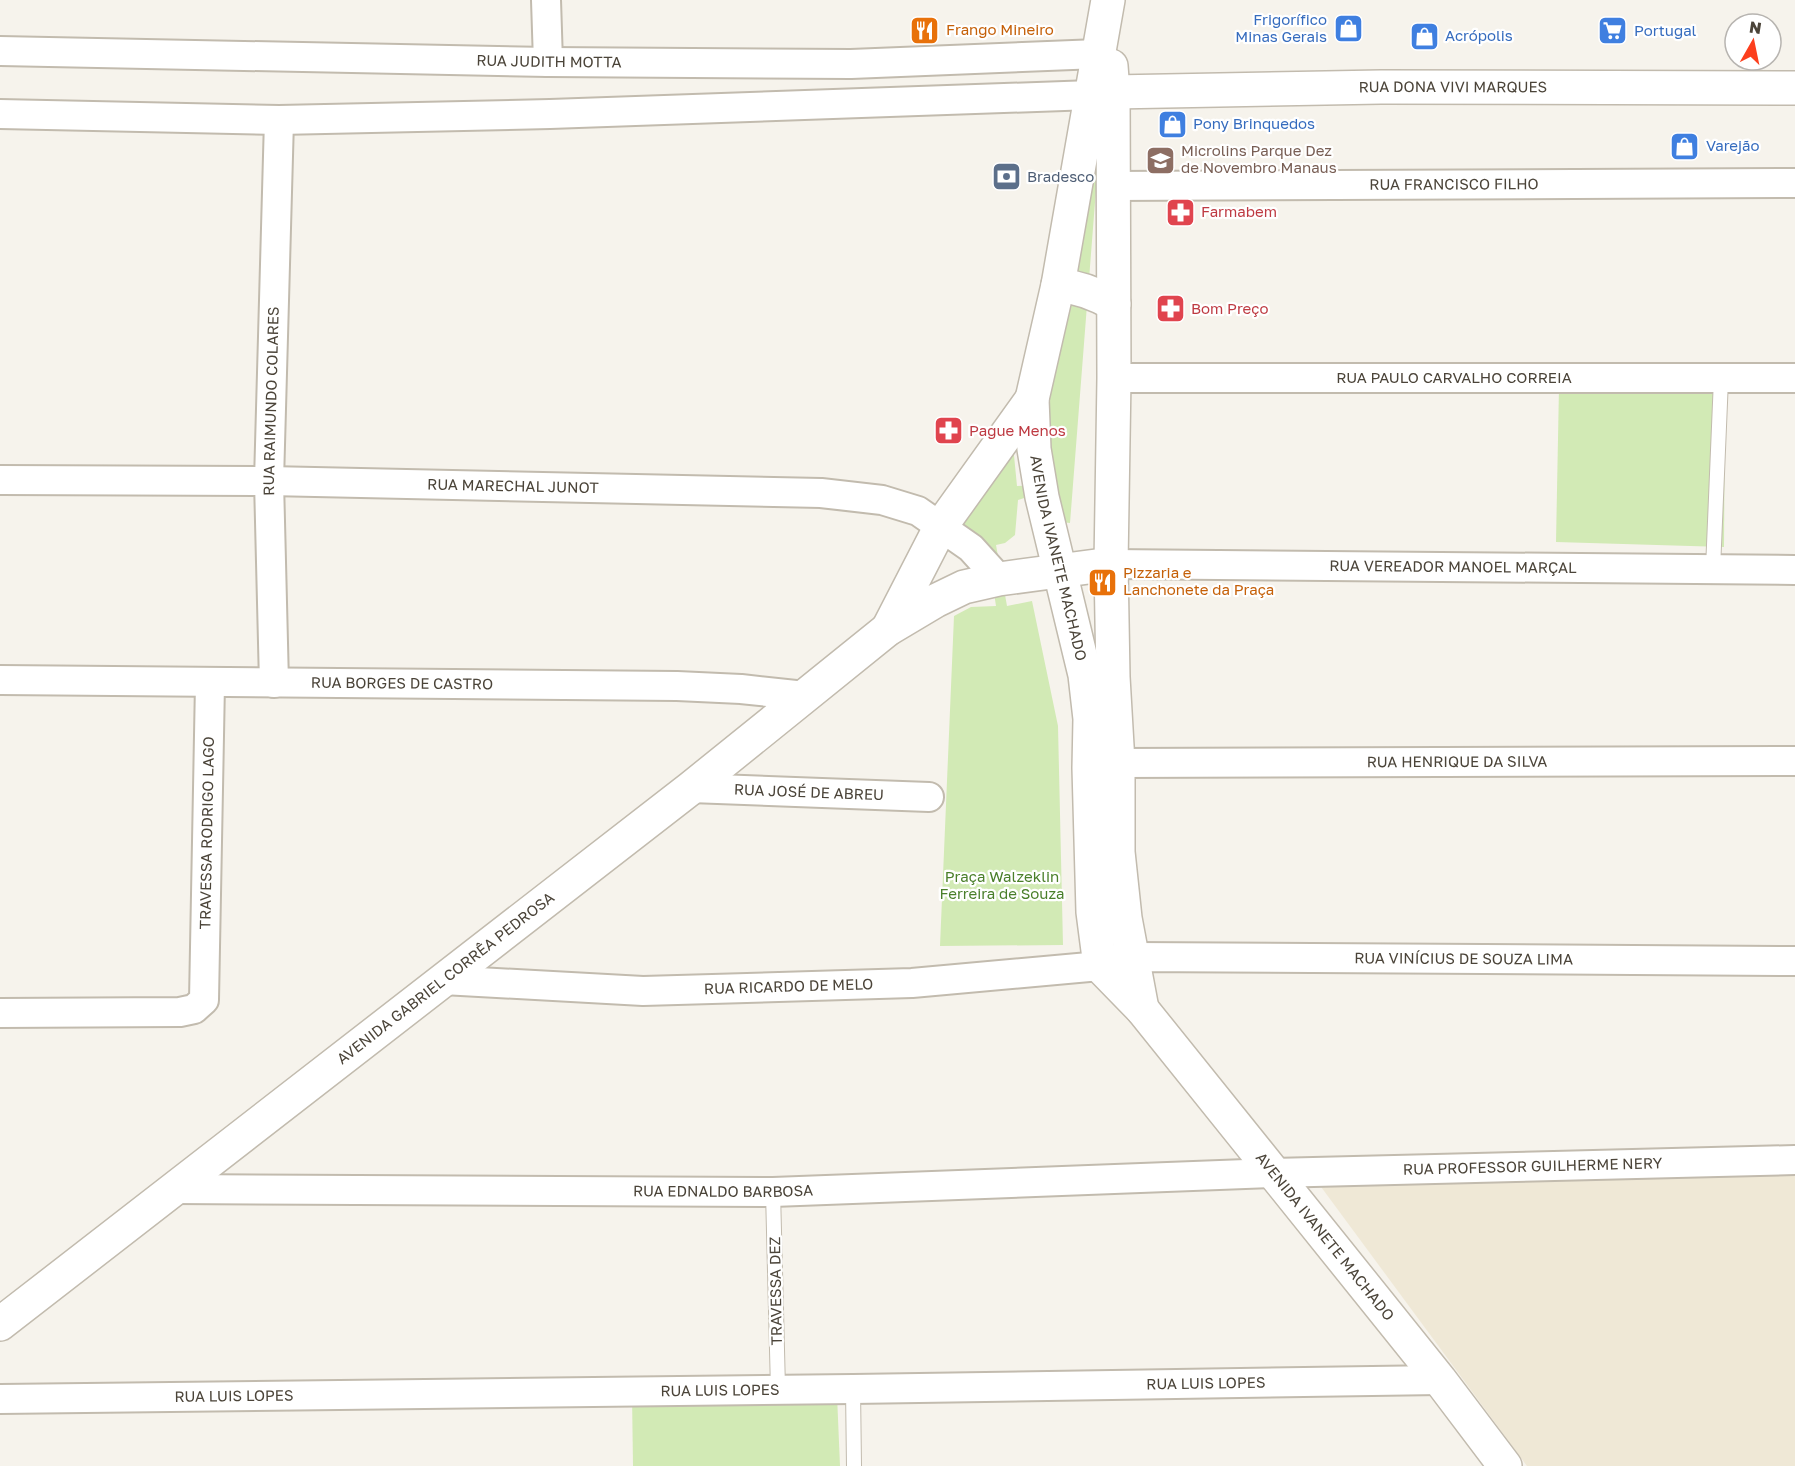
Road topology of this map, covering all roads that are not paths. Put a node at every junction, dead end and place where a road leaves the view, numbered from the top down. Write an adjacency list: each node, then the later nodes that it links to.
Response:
1 (546, 0): 4 (street)
2 (1104, 26): 4 (street, RUA JUDITH MOTTA); 6 (street, AVENIDA IVANETE MACHADO)
3 (0, 51): 4 (street, RUA JUDITH MOTTA)
4 (548, 62)
5 (1795, 88): 6 (street, RUA DONA VIVI MARQUES)
6 (1102, 93): 8 (street); 10 (street, AVENIDA IVANETE MACHADO); 11 (street, AVENIDA IVANETE MACHADO)
7 (0, 114): 8 (street)
8 (279, 120): 18 (street, RUA RAIMUNDO COLARES)
9 (1795, 183): 10 (street, RUA FRANCISCO FILHO)
10 (1112, 186): 12 (street, AVENIDA IVANETE MACHADO)
11 (1058, 285): 12 (street); 16 (street, AVENIDA IVANETE MACHADO)
12 (1114, 304): 13 (street, AVENIDA IVANETE MACHADO)
13 (1114, 378): 15 (street, RUA PAULO CARVALHO CORREIA); 20 (street, AVENIDA IVANETE MACHADO)
14 (1795, 378): 15 (street, RUA PAULO CARVALHO CORREIA)
15 (1721, 379): 21 (lane)
16 (1032, 399): 19 (street, AVENIDA GABRIEL CORRÊA PEDROSA); 22 (street, AVENIDA IVANETE MACHADO)
17 (0, 480): 18 (street, RUA MARECHAL JUNOT)
18 (269, 481): 19 (street, RUA MARECHAL JUNOT); 28 (street, RUA RAIMUNDO COLARES)
19 (941, 526): 24 (street, RUA MARECHAL JUNOT); 25 (street, AVENIDA GABRIEL CORRÊA PEDROSA)
20 (1111, 564): 21 (street, RUA VEREADOR MANOEL MARÇAL); 22 (street, AVENIDA GABRIEL CORRÊA PEDROSA); 31 (street, AVENIDA IVANETE MACHADO)
21 (1713, 569): 23 (street, RUA VEREADOR MANOEL MARÇAL)
22 (1060, 570): 24 (street, AVENIDA GABRIEL CORRÊA PEDROSA); 36 (street, AVENIDA IVANETE MACHADO)
23 (1795, 570)
24 (999, 579): 25 (street, AVENIDA GABRIEL CORRÊA PEDROSA)
25 (888, 629): 29 (street, AVENIDA GABRIEL CORRÊA PEDROSA)
26 (0, 680): 27 (street, RUA BORGES DE CASTRO)
27 (210, 683): 28 (street, RUA BORGES DE CASTRO); 39 (street, TRAVESSA RODRIGO LAGO)
28 (274, 683): 29 (street, RUA BORGES DE CASTRO)
29 (805, 696): 32 (street, AVENIDA GABRIEL CORRÊA PEDROSA)
30 (1795, 761): 31 (street, RUA HENRIQUE DA SILVA)
31 (1118, 763): 34 (street, AVENIDA IVANETE MACHADO)
32 (690, 788): 33 (street, RUA JOSÉ DE ABREU); 37 (street, AVENIDA GABRIEL CORRÊA PEDROSA)
33 (929, 797)
34 (1133, 957): 35 (street, RUA VINÍCIUS DE SOUZA LIMA); 36 (street, RUA RICARDO DE MELO); 38 (street, AVENIDA IVANETE MACHADO)
35 (1795, 961)
36 (1100, 966): 37 (street, RUA RICARDO DE MELO); 38 (street, AVENIDA IVANETE MACHADO)
37 (443, 980): 42 (street, AVENIDA GABRIEL CORRÊA PEDROSA)
38 (1142, 1010): 41 (street, AVENIDA IVANETE MACHADO)
39 (0, 1013)
40 (1795, 1160): 41 (street, RUA PROFESSOR GUILHERME NERY)
41 (1273, 1173): 43 (street, RUA EDNALDO BARBOSA); 45 (street, AVENIDA IVANETE MACHADO)
42 (173, 1189): 43 (street, RUA EDNALDO BARBOSA); 44 (street, AVENIDA GABRIEL CORRÊA PEDROSA)
43 (773, 1192): 46 (lane, TRAVESSA DEZ)
44 (0, 1324)
45 (1440, 1380): 47 (street, RUA LUIS LOPES); 50 (street, AVENIDA IVANETE MACHADO)
46 (778, 1389): 47 (street, RUA LUIS LOPES); 48 (street, RUA LUIS LOPES)
47 (853, 1389): 49 (lane)
48 (0, 1399)
49 (854, 1466)
50 (1505, 1466)

